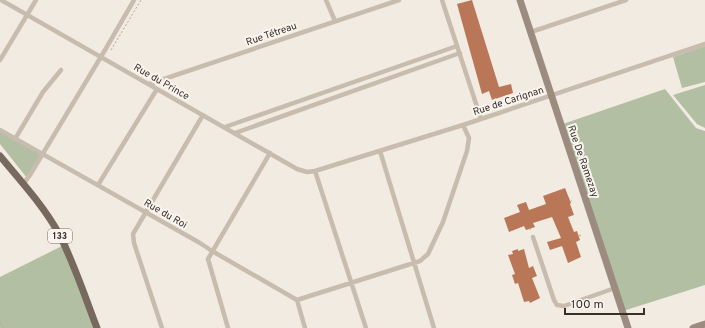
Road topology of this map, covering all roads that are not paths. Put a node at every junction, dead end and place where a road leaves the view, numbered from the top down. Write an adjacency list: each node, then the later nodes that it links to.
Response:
1 (1, 0): 9 (street, Rue du Prince)
2 (36, 0): 9 (street)
3 (134, 0): 15 (street)
4 (326, 0): 10 (street)
5 (399, 0): 10 (street, Rue Tétreau)
6 (442, 0): 13 (street)
7 (520, 0): 11 (street, Rue De Ramezay)
8 (626, 0): 11 (street)
9 (27, 15): 15 (street, Rue du Prince); 16 (street)
10 (335, 22): 20 (street, Rue Tétreau)
11 (531, 32): 24 (street, Rue De Ramezay)
12 (705, 44): 24 (street, Rue de Carignan)
13 (458, 46): 14 (street); 17 (street)
14 (460, 54): 19 (street); 28 (street)
15 (101, 57): 20 (street, Rue du Prince); 36 (street)
16 (0, 60)
17 (399, 67): 19 (street); 21 (street)
18 (61, 70): 33 (street)
19 (401, 74): 23 (street)
20 (149, 84): 22 (street, Rue du Prince)
21 (344, 86): 23 (street); 25 (street)
22 (157, 89): 27 (street, Rue du Prince); 40 (street)
23 (347, 94): 26 (street)
24 (551, 95): 28 (street, Rue de Carignan); 46 (street, Rue De Ramezay)
25 (296, 103): 26 (street); 30 (street)
26 (298, 111): 32 (street)
27 (203, 115): 30 (street, Rue du Prince); 41 (street)
28 (481, 118): 29 (street, Rue de Carignan)
29 (463, 125): 34 (street, Rue de Carignan); 44 (street)
30 (225, 127): 32 (street, Rue du Prince)
31 (0, 130): 33 (street, Rue du Roi)
32 (235, 133): 35 (street, Rue du Prince)
33 (15, 138): 36 (street, Rue du Roi)
34 (380, 150): 38 (street, Rue de Carignan); 44 (street)
35 (270, 153): 38 (street, Rue du Prince); 43 (street)
36 (42, 154): 39 (street); 40 (street, Rue du Roi)
37 (0, 156): 39 (main road, 133)
38 (315, 171): 45 (street)
39 (23, 184): 49 (main road, 133)
40 (98, 185): 41 (street, Rue du Roi)
41 (145, 212): 43 (street, Rue du Roi); 50 (street)
42 (532, 237): 46 (street)
43 (212, 251): 47 (street, Rue du Roi); 51 (street)
44 (414, 263): 45 (street); 54 (street)
45 (352, 283): 47 (street); 53 (street)
46 (615, 288): 55 (street, Rue De Ramezay)
47 (297, 300): 52 (street)
48 (705, 324): 56 (street)
49 (97, 328)
50 (162, 328)
51 (228, 328)
52 (305, 328)
53 (366, 328)
54 (434, 328)
55 (628, 328)
56 (693, 328)

